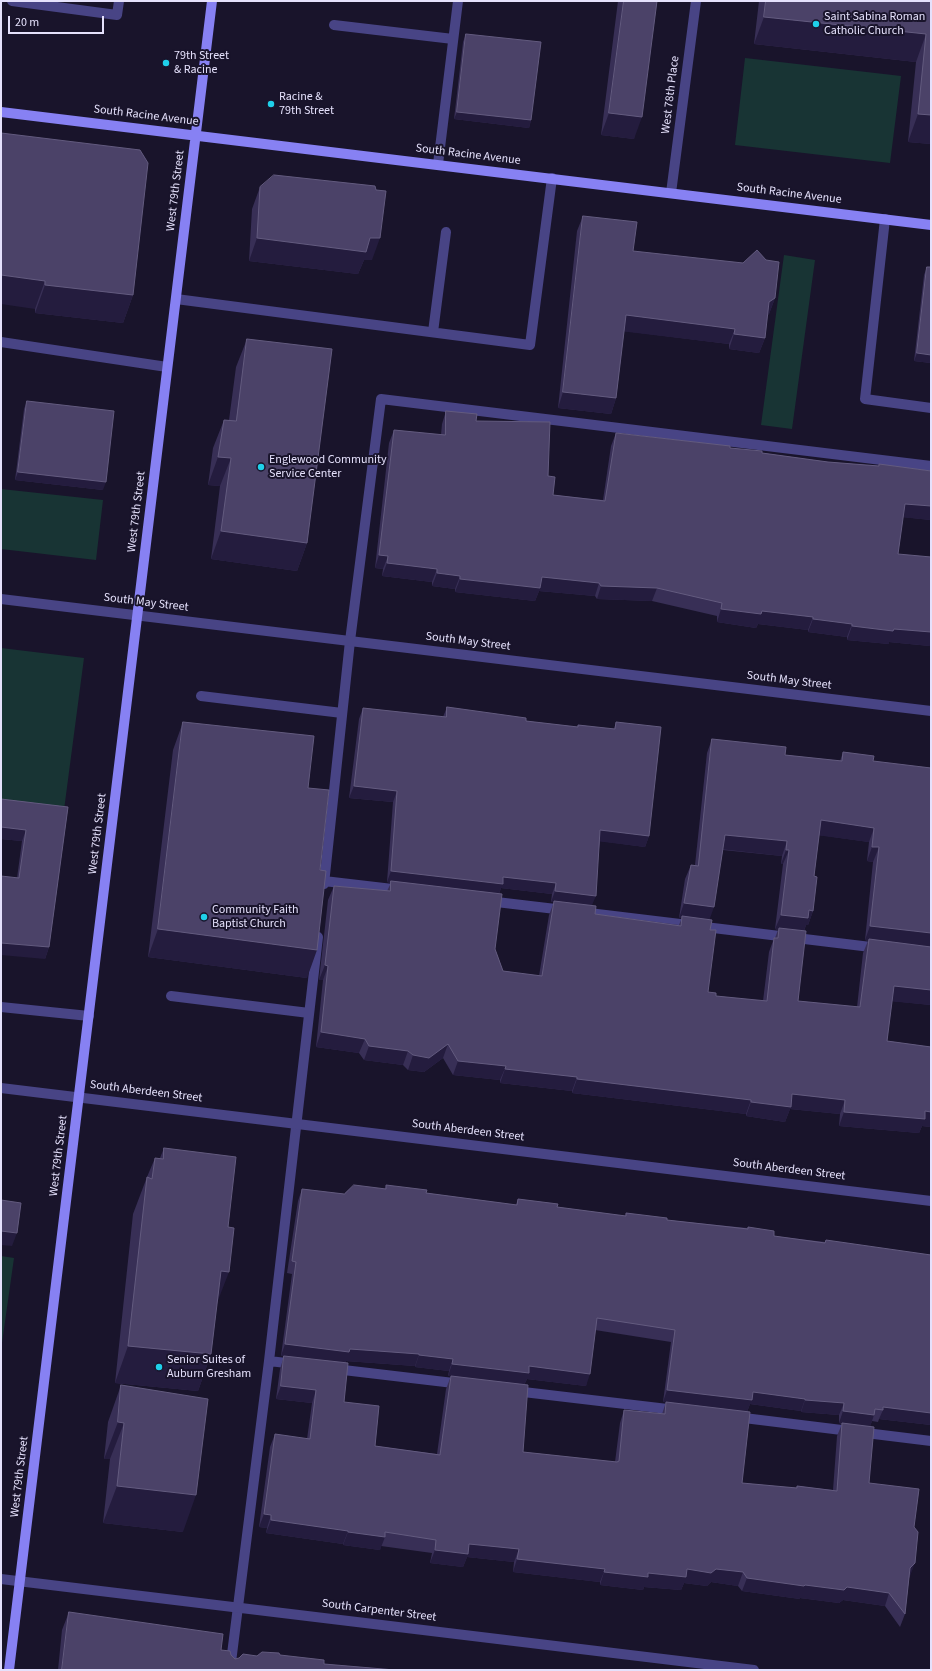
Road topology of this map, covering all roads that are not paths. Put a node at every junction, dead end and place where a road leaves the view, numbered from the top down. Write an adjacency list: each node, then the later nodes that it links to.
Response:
1 (12, 1): 2 (street)
2 (119, 1)
3 (212, 1): 9 (main road, West 79th Street)
4 (458, 1): 7 (street)
5 (696, 1): 12 (street, West 78th Place)
6 (334, 25): 7 (street)
7 (453, 39): 10 (street)
8 (1, 112): 9 (main road, South Racine Avenue)
9 (195, 135): 10 (main road, South Racine Avenue); 16 (main road, West 79th Street)
10 (438, 164): 11 (main road, South Racine Avenue)
11 (552, 178): 12 (main road, South Racine Avenue); 17 (street)
12 (671, 193): 13 (main road, South Racine Avenue)
13 (885, 219): 14 (main road, South Racine Avenue); 20 (street)
14 (931, 225)
15 (446, 232): 17 (street)
16 (176, 299): 17 (street); 19 (main road, West 79th Street)
17 (433, 332)
18 (1, 342): 19 (street)
19 (167, 366): 23 (main road, West 79th Street)
20 (931, 408)
21 (931, 466): 24 (street)
22 (1, 598): 23 (street, South May Street)
23 (137, 615): 24 (street, South May Street); 37 (main road, West 79th Street)
24 (350, 641): 26 (street, South May Street); 27 (street)
25 (200, 696): 27 (street)
26 (931, 712)
27 (342, 713): 28 (street)
28 (324, 881): 29 (street); 30 (street)
29 (411, 892)
30 (322, 896)
31 (474, 899): 33 (street)
32 (319, 928): 36 (street)
33 (892, 950)
34 (171, 996): 36 (street)
35 (1, 1007): 37 (street)
36 (309, 1013): 40 (street)
37 (89, 1016): 39 (main road, West 79th Street)
38 (1, 1088): 39 (street, South Aberdeen Street)
39 (79, 1097): 40 (street, South Aberdeen Street); 51 (main road, West 79th Street)
40 (296, 1123): 41 (street, South Aberdeen Street); 42 (street)
41 (931, 1201)
42 (269, 1361): 43 (street); 52 (street)
43 (309, 1366)
44 (324, 1368): 45 (street)
45 (474, 1386)
46 (506, 1390): 47 (street)
47 (687, 1411)
48 (726, 1416): 49 (street)
49 (931, 1441)
50 (1, 1579): 51 (street, South Carpenter Street)
51 (20, 1581): 52 (street, South Carpenter Street); 53 (main road, West 79th Street)
52 (238, 1607): 54 (street); 55 (street, South Carpenter Street)
53 (9, 1670)
54 (230, 1670)
55 (754, 1670)

